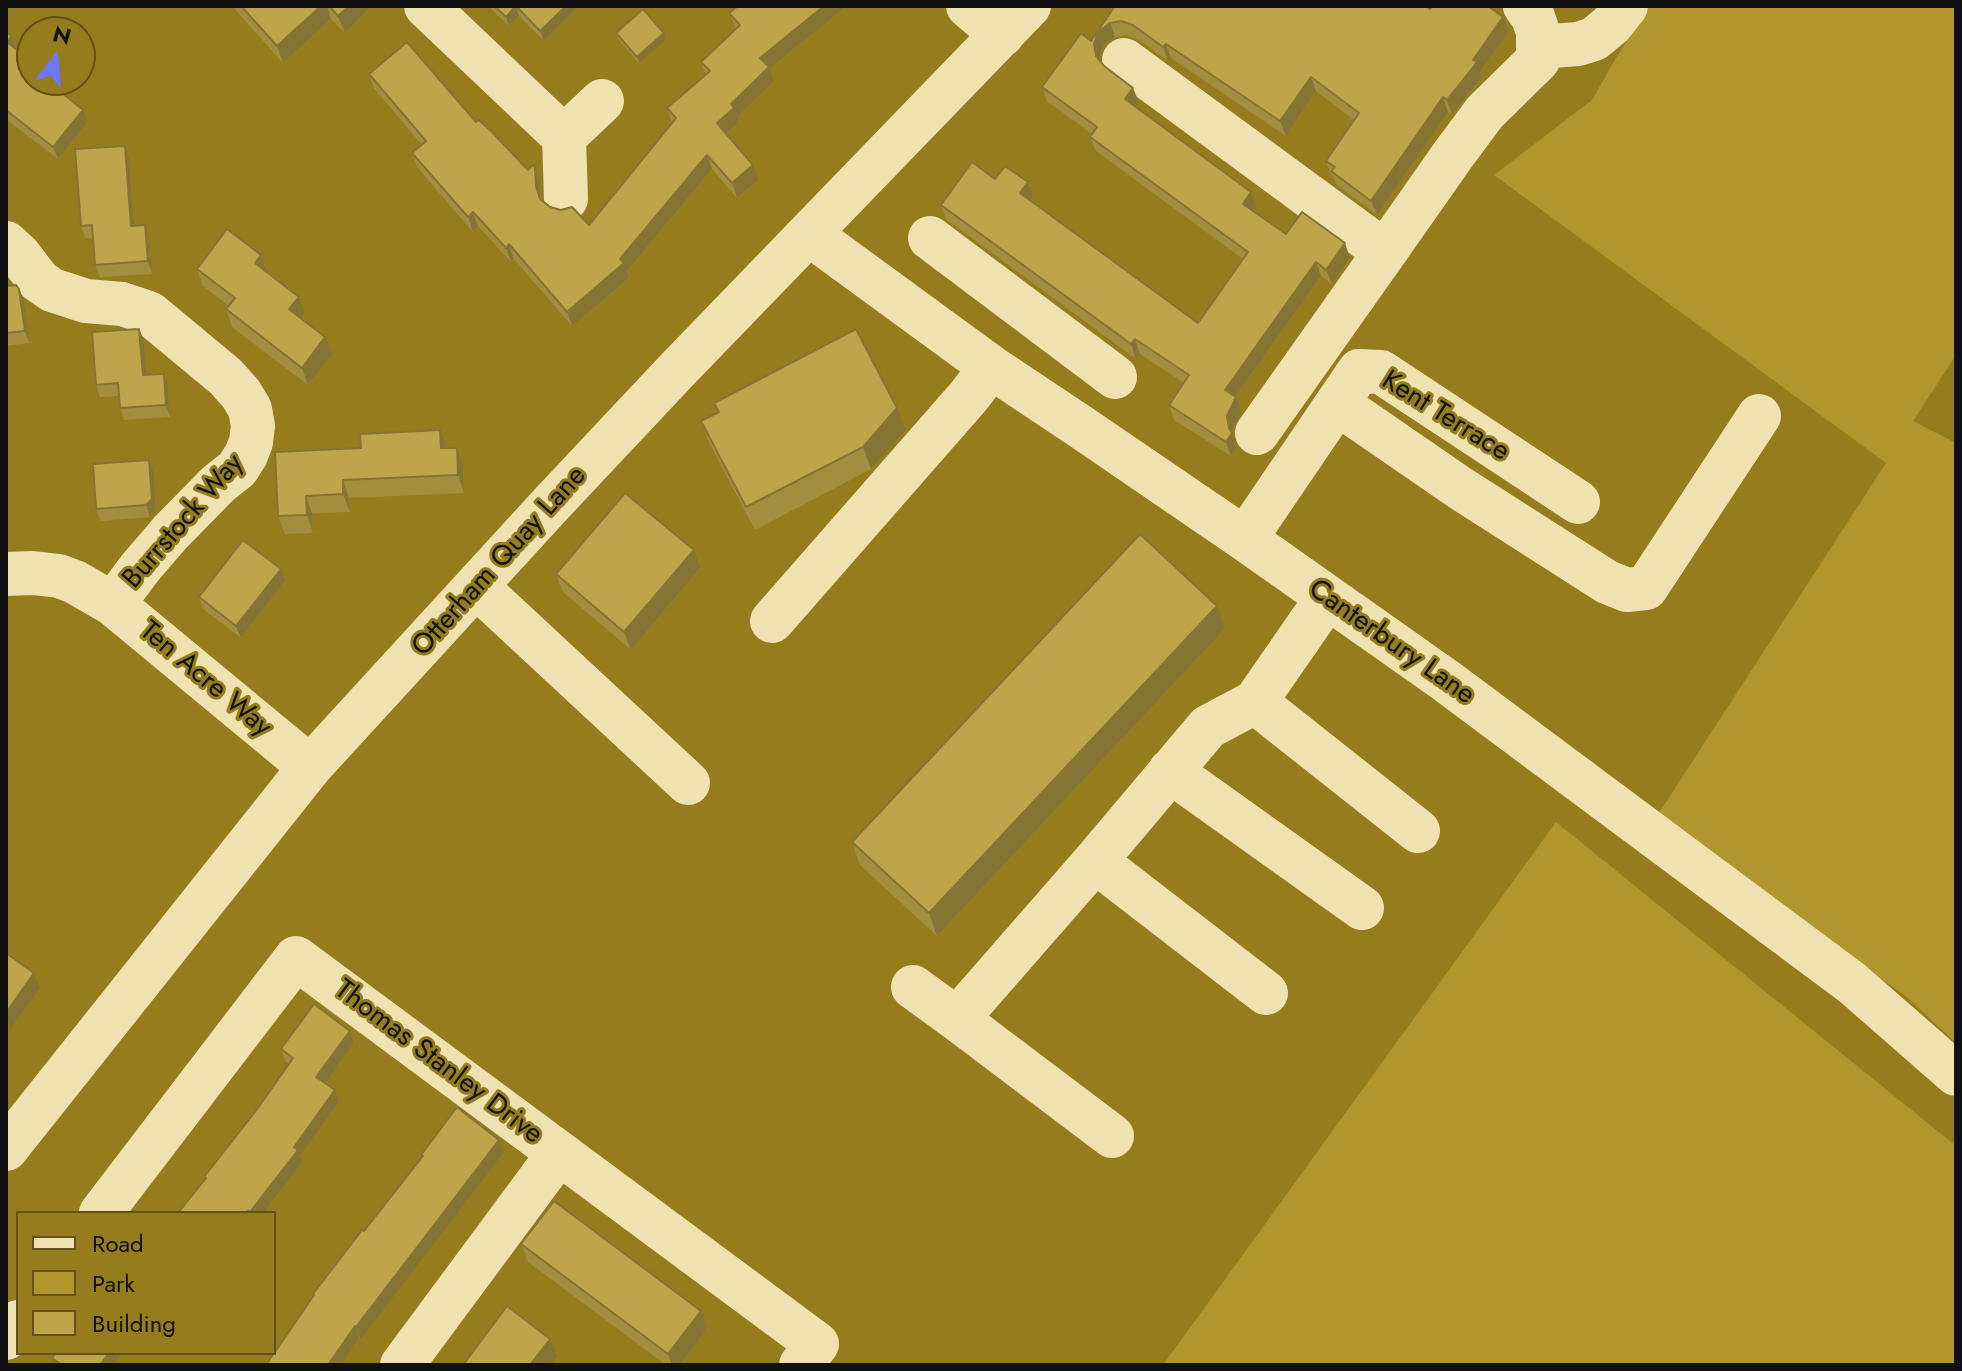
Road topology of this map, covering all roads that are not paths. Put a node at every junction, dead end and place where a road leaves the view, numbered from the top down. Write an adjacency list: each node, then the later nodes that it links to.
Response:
1 (426, 6): 9 (street)
2 (968, 6): 5 (street)
3 (1525, 6): 6 (street)
4 (1626, 6): 6 (street)
5 (1016, 21): 11 (street, Otterham Quay Lane)
6 (1539, 47): 14 (street)
7 (1124, 60): 14 (street)
8 (602, 101): 9 (street)
9 (564, 137): 10 (street)
10 (566, 199)
11 (809, 234): 16 (street, Canterbury Lane); 24 (street, Otterham Quay Lane)
12 (930, 238): 15 (street)
13 (6, 243): 26 (street, Burrstock Way)
14 (1385, 252): 20 (street)
15 (1039, 321): 16 (street); 17 (street)
16 (995, 370): 22 (street, Canterbury Lane); 27 (street)
17 (1115, 377)
18 (1338, 404): 19 (street); 21 (street, Kent Terrace); 22 (street, Kent Terrace)
19 (1759, 416)
20 (1257, 433)
21 (1578, 502)
22 (1245, 539): 25 (street, Canterbury Lane)
23 (6, 574): 26 (street, Ten Acre Way)
24 (477, 587): 29 (street, Otterham Quay Lane); 31 (street)
25 (1327, 598): 28 (street); 38 (street, Canterbury Lane)
26 (113, 604): 29 (street, Ten Acre Way)
27 (772, 621)
28 (1255, 702): 30 (street); 32 (street)
29 (310, 767): 40 (street, Otterham Quay Lane)
30 (1170, 771): 33 (street); 34 (street)
31 (688, 783)
32 (1418, 831)
33 (1095, 861): 36 (street); 37 (street)
34 (1362, 908)
35 (913, 987): 37 (street)
36 (1266, 993)
37 (957, 1019): 39 (street)
38 (1956, 1074)
39 (1112, 1136)
40 (6, 1149)
41 (559, 1153): 42 (street, Thomas Stanley Drive); 43 (street, Thomas Stanley Drive); 44 (street)
42 (103, 1211)
43 (820, 1358)
44 (402, 1365)

